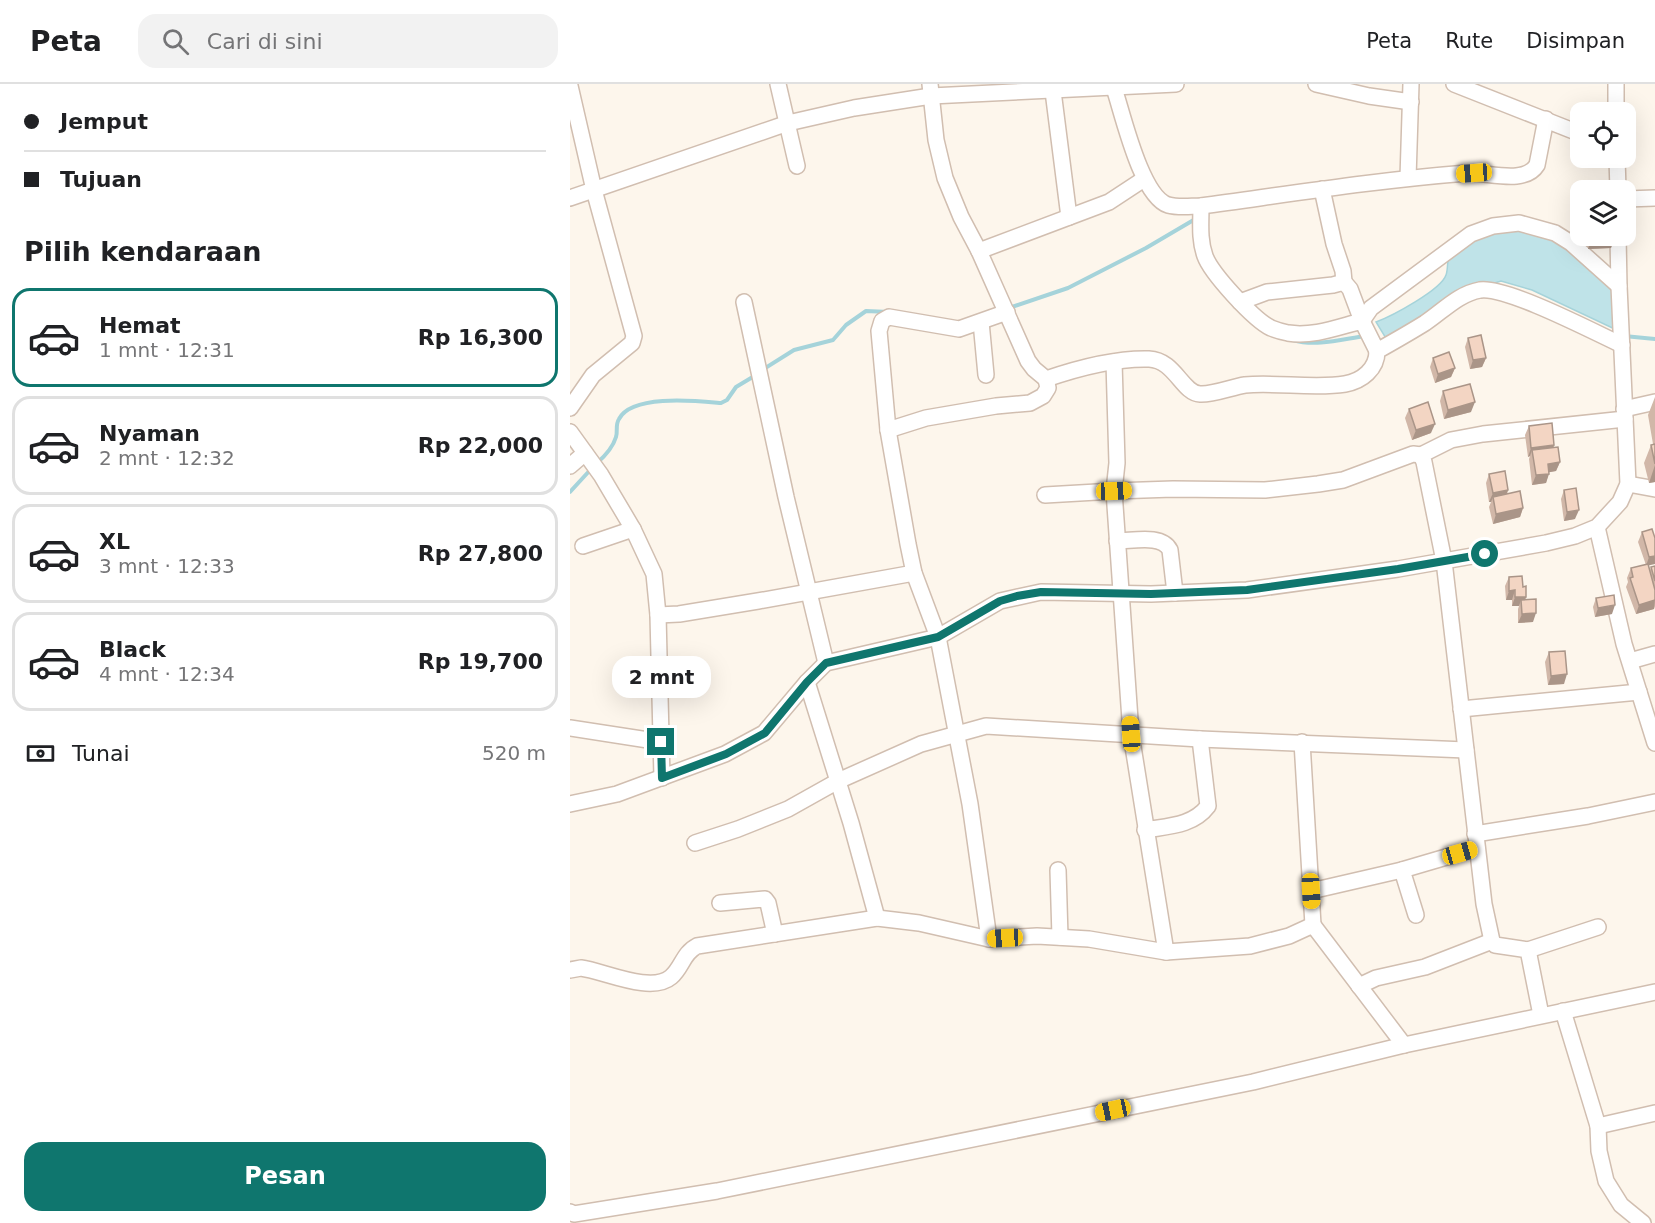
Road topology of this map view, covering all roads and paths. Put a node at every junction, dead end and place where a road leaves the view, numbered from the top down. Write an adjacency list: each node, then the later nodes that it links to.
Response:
1 (778, 84): 14 (street)
2 (1176, 84): 8 (street)
3 (1316, 84): 11 (street)
4 (1411, 84): 11 (street)
5 (1454, 84): 13 (street)
6 (1616, 84): 12 (street)
7 (570, 86): 20 (street)
8 (1114, 88): 10 (street); 18 (street)
9 (931, 90): 10 (street); 14 (street); 27 (street)
10 (1053, 91): 25 (street)
11 (1410, 102): 17 (street)
12 (1616, 102)
13 (1546, 119): 15 (street); 17 (street)
14 (788, 123): 16 (street); 20 (street)
15 (1570, 129)
16 (797, 166)
17 (1408, 178): 19 (street)
18 (1144, 179): 24 (street); 25 (street)
19 (1322, 189): 24 (street); 28 (street)
20 (594, 190): 21 (street); 41 (street)
21 (570, 198)
22 (1655, 198): 23 (street)
23 (1636, 199)
24 (1202, 206): 31 (street)
25 (1068, 217): 27 (street)
26 (1618, 246): 29 (street)
27 (979, 251): 32 (street)
28 (1344, 282): 31 (street); 33 (street)
29 (1619, 286): 33 (street); 35 (street)
30 (744, 302): 58 (street)
31 (1240, 302): 33 (street)
32 (1005, 310): 34 (street); 39 (street)
33 (1362, 321): 36 (street)
34 (981, 322): 38 (street); 43 (street)
35 (1622, 345): 36 (street); 42 (street)
36 (1377, 351): 37 (street)
37 (1114, 362): 39 (street); 50 (street)
38 (986, 375)
39 (1046, 379): 43 (street)
40 (1655, 402): 42 (street)
41 (570, 408)
42 (1624, 414): 45 (street); 48 (street)
43 (888, 430): 57 (street)
44 (570, 432): 46 (street)
45 (1421, 455): 50 (street); 56 (street)
46 (591, 460): 47 (street); 53 (street)
47 (570, 466)
48 (1628, 483): 49 (street); 52 (street)
49 (1655, 489)
50 (1114, 491): 51 (street); 54 (street)
51 (1045, 495)
52 (1597, 527): 56 (street); 64 (street)
53 (633, 529): 55 (street); 61 (street)
54 (1117, 541): 59 (street); 60 (street)
55 (583, 546)
56 (1444, 561): 59 (street); 68 (street)
57 (915, 573): 58 (street); 62 (street)
58 (809, 590): 61 (street); 65 (street)
59 (1175, 593): 60 (street)
60 (1121, 594): 62 (street); 72 (street)
61 (658, 615): 74 (street)
62 (938, 637): 65 (street); 71 (street)
63 (1655, 654): 64 (street)
64 (1630, 662): 67 (street)
65 (826, 663): 66 (street)
66 (807, 682): 78 (street); 79 (street)
67 (1639, 692): 68 (street); 69 (street)
68 (1461, 709): 77 (street)
69 (1652, 722): 76 (street)
70 (570, 728): 74 (street)
71 (958, 734): 72 (street); 79 (street); 95 (street)
72 (1131, 734): 73 (street); 82 (street)
73 (1200, 739): 75 (street); 82 (street)
74 (661, 742): 78 (street)
75 (1302, 742): 77 (street); 87 (street)
76 (1655, 743)
77 (1466, 750): 83 (street)
78 (662, 778): 81 (street)
79 (838, 781): 84 (street); 90 (street)
80 (1655, 802): 83 (street)
81 (570, 804)
82 (1145, 830): 98 (street)
83 (1476, 841): 86 (street); 96 (street)
84 (695, 843)
85 (1058, 870): 94 (street)
86 (1402, 870): 87 (street); 89 (street)
87 (1311, 891): 91 (street)
88 (720, 903): 93 (street)
89 (1416, 915)
90 (877, 918): 93 (street); 95 (street)
91 (1313, 926): 98 (street); 100 (street)
92 (1598, 927): 97 (street)
93 (775, 934): 99 (street)
94 (1060, 937): 95 (street); 98 (street)
95 (989, 939)
96 (1492, 941): 97 (street); 100 (street)
97 (1528, 950): 103 (street)
98 (1166, 952)
99 (570, 970)
100 (1359, 986): 104 (street)
101 (1655, 992): 102 (street)
102 (1563, 1011): 103 (street); 106 (street)
103 (1540, 1015): 104 (street)
104 (1404, 1045): 108 (street)
105 (1655, 1113): 106 (street)
106 (1598, 1126): 109 (street)
107 (570, 1198): 108 (street)
108 (573, 1217)
109 (1643, 1223)

